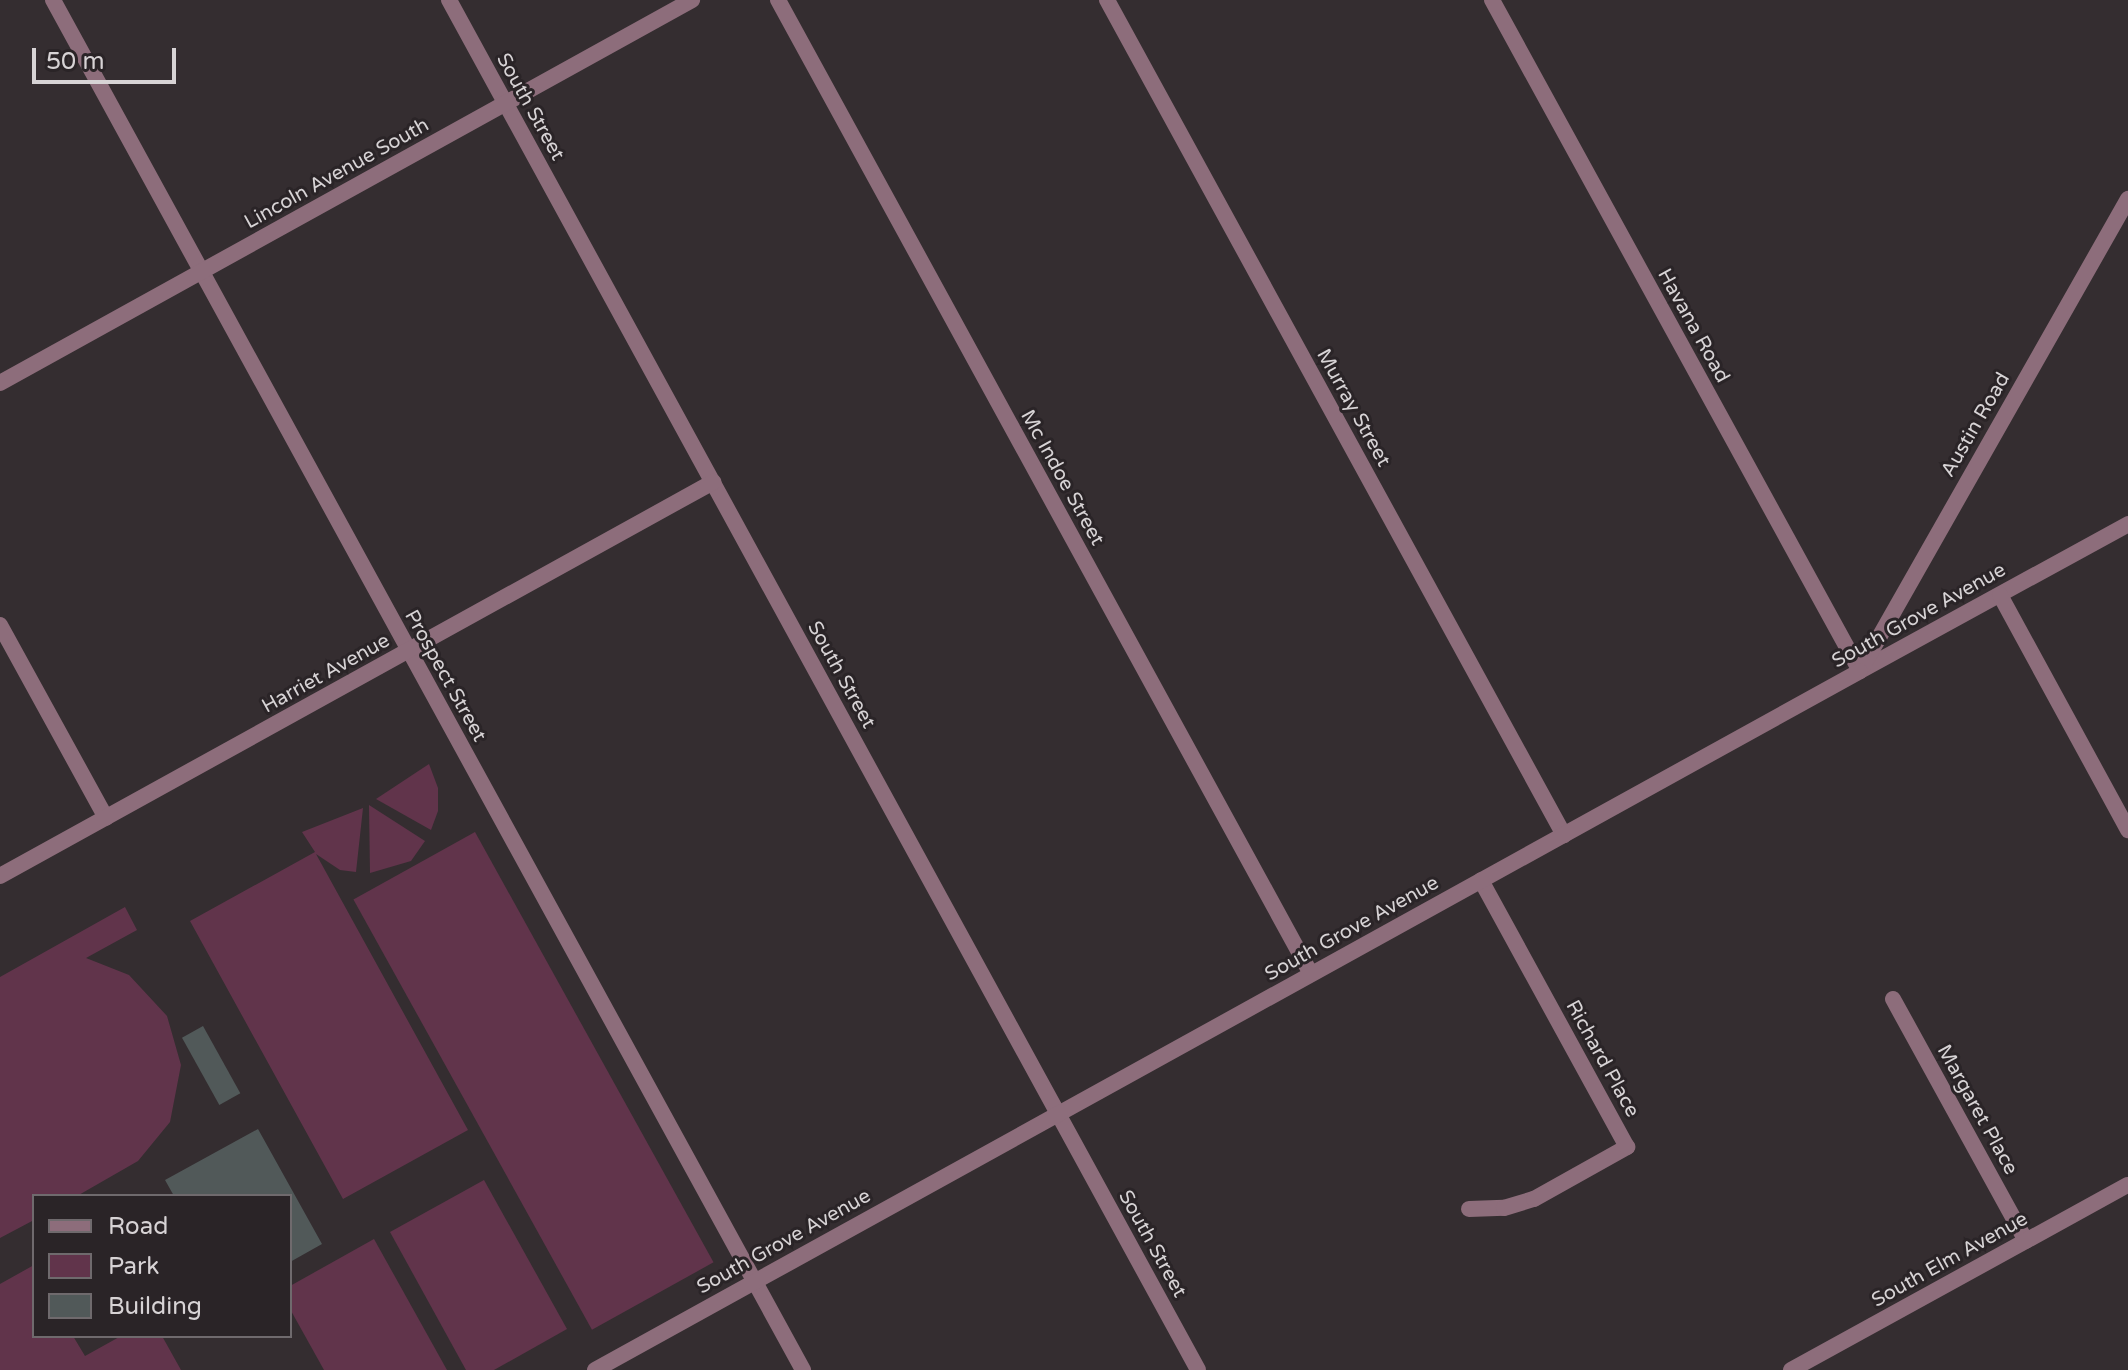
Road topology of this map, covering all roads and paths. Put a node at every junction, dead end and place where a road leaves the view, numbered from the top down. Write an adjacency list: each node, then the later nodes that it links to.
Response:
1 (53, 0): 9 (street, Prospect Street)
2 (449, 0): 7 (street, South Street)
3 (692, 0): 7 (street, Lincoln Avenue South)
4 (778, 0): 22 (street, Mc Indoe Street)
5 (1107, 0): 19 (street, Murray Street)
6 (1492, 0): 16 (street, Havana Road)
7 (505, 103): 9 (street, Lincoln Avenue South); 11 (street, South Street)
8 (2128, 199): 16 (street, Austin Road)
9 (201, 272): 10 (street, Lincoln Avenue South); 15 (street, Prospect Street)
10 (0, 383)
11 (713, 482): 15 (street, Harriet Avenue); 24 (street, South Street)
12 (2128, 524): 13 (street, South Grove Avenue)
13 (2000, 595): 16 (street, South Grove Avenue); 18 (street)
14 (0, 625): 17 (street)
15 (408, 651): 17 (street, Harriet Avenue); 28 (street, Prospect Street)
16 (1860, 671): 19 (street, South Grove Avenue)
17 (106, 818): 20 (street, Harriet Avenue)
18 (2128, 830)
19 (1564, 835): 21 (street, South Grove Avenue)
20 (0, 876)
21 (1481, 880): 22 (street, South Grove Avenue); 26 (street, Richard Place)
22 (1311, 974): 24 (street, South Grove Avenue)
23 (1893, 999): 27 (street, Margaret Place)
24 (1057, 1111): 28 (street, South Grove Avenue); 31 (street, South Street)
25 (2128, 1185): 27 (street, South Elm Avenue)
26 (1469, 1209)
27 (2026, 1241): 32 (street, South Elm Avenue)
28 (755, 1282): 29 (street, South Grove Avenue); 30 (street, Prospect Street)
29 (595, 1370)
30 (803, 1370)
31 (1198, 1370)
32 (1791, 1370)

